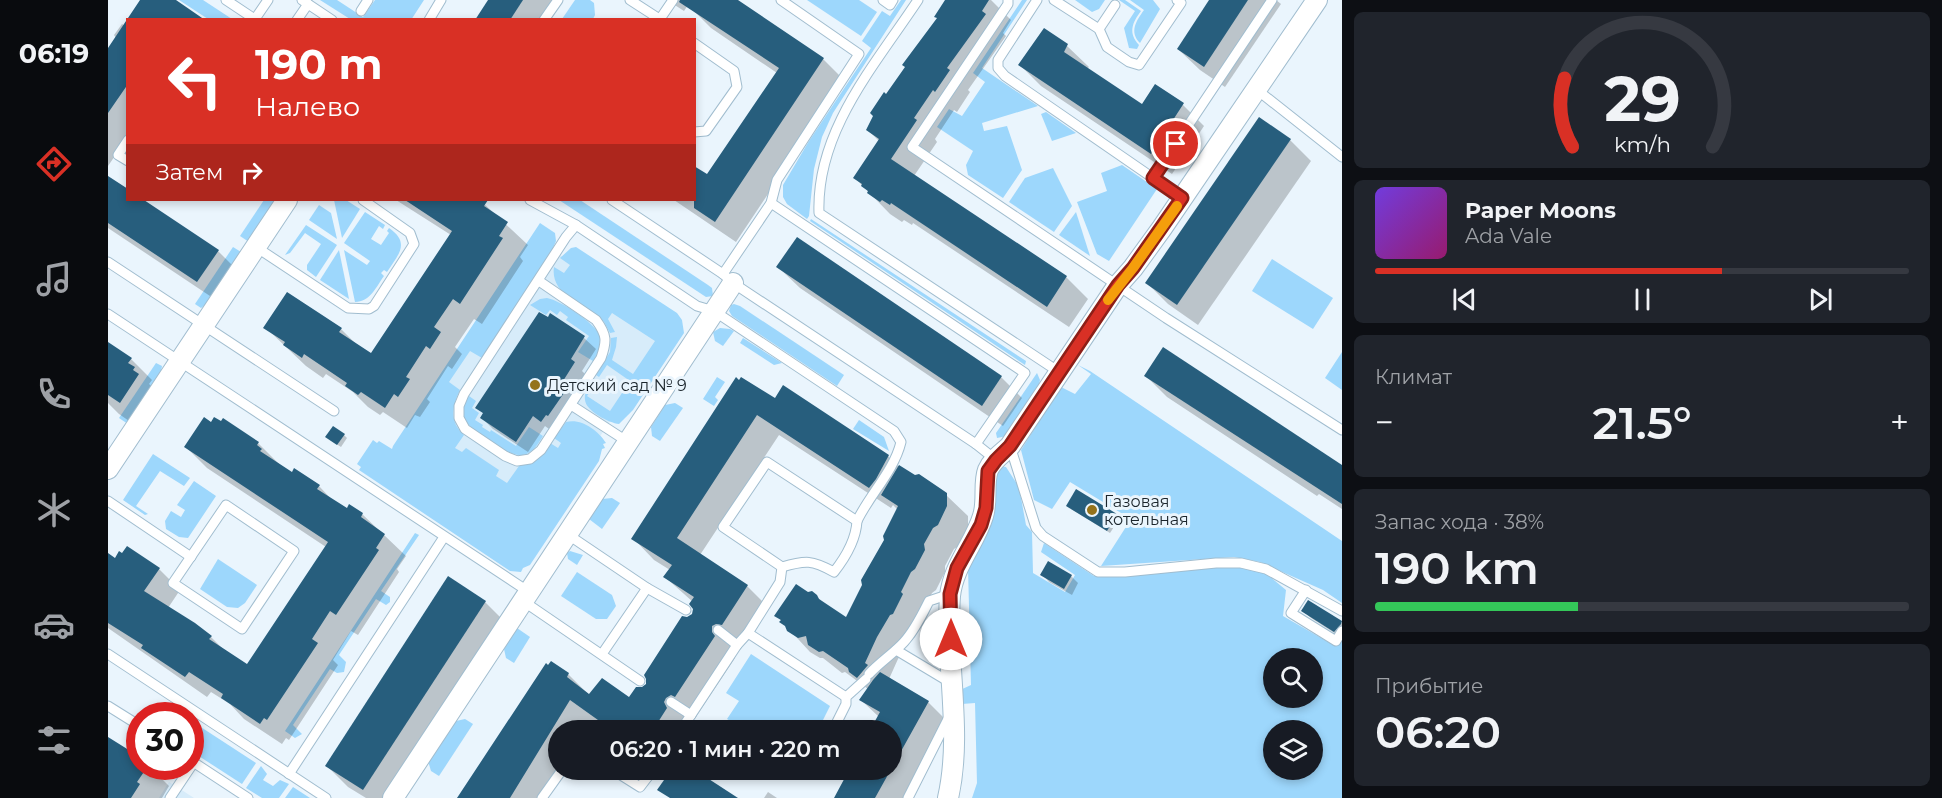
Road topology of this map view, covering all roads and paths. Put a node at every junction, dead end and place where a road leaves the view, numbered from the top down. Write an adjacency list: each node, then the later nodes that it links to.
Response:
1 (226, 0): 21 (lane)
2 (268, 0): 22 (lane)
3 (368, 0): 20 (lane)
4 (441, 0): 25 (lane)
5 (558, 0): 26 (lane)
6 (630, 0): 27 (lane)
7 (673, 0): 28 (lane)
8 (781, 0): 42 (lane)
9 (883, 0): 10 (lane)
10 (893, 0)
11 (918, 0): 52 (lane)
12 (1008, 0): 48 (lane)
13 (1037, 0): 36 (lane)
14 (1054, 0): 29 (lane)
15 (1177, 0): 29 (lane)
16 (1272, 0): 36 (lane)
17 (1317, 0): 31 (street)
18 (305, 2): 23 (lane); 24 (lane)
19 (1115, 5): 29 (lane)
20 (361, 11)
21 (253, 18)
22 (256, 18)
23 (298, 18)
24 (329, 18)
25 (430, 18)
26 (545, 18)
27 (659, 18)
28 (662, 18)
29 (1099, 29)
30 (696, 44): 32 (lane)
31 (1256, 89): 34 (lane); 37 (street)
32 (696, 132)
33 (126, 143): 35 (lane)
34 (1342, 156)
35 (126, 160)
36 (1153, 178): 37 (lane)
37 (1182, 198): 48 (street)
38 (286, 201): 44 (street)
39 (364, 201): 44 (lane)
40 (532, 201): 43 (lane)
41 (613, 201): 46 (lane)
42 (771, 202): 46 (lane); 55 (lane)
43 (576, 225): 47 (lane); 49 (lane)
44 (256, 247): 51 (street)
45 (108, 262): 51 (lane)
46 (728, 278): 49 (street); 60 (lane)
47 (539, 281): 56 (lane); 56 (lane)
48 (1118, 285): 54 (street); 58 (lane)
49 (714, 311): 59 (street); 64 (lane)
50 (108, 314): 53 (lane)
51 (204, 325): 53 (street); 57 (lane)
52 (1040, 360): 54 (lane); 55 (lane)
53 (180, 361): 62 (street); 66 (lane)
54 (1059, 372): 61 (street)
55 (1025, 373): 60 (lane)
56 (571, 405): 59 (lane)
57 (334, 411)
58 (1342, 430)
59 (628, 442): 65 (street)
60 (976, 444): 61 (lane)
61 (1003, 453): 70 (lane); 71 (street)
62 (108, 469)
63 (108, 501): 67 (lane)
64 (857, 521): 68 (lane); 68 (lane)
65 (567, 534): 69 (lane); 72 (street)
66 (444, 537): 72 (lane); 93 (lane)
67 (191, 556): 67 (lane)
68 (782, 567): 77 (lane)
69 (646, 588): 73 (lane); 81 (lane)
70 (1306, 590): 74 (lane); 76 (lane)
71 (950, 594): 79 (lane); 83 (street)
72 (526, 597): 81 (lane); 102 (street)
73 (686, 610)
74 (1342, 611)
75 (718, 630): 78 (lane)
76 (1342, 631)
77 (748, 633): 78 (lane); 84 (lane)
78 (737, 645): 88 (lane)
79 (896, 650): 83 (lane); 84 (lane)
80 (108, 654): 93 (lane)
81 (602, 654): 82 (lane)
82 (640, 681)
83 (951, 683): 87 (street)
84 (846, 696): 91 (lane)
85 (672, 702): 88 (lane)
86 (108, 706): 89 (lane)
87 (953, 710): 105 (lane); 106 (street)
88 (691, 714): 90 (lane)
89 (126, 717)
90 (688, 720)
91 (838, 720)
92 (204, 769): 100 (lane)
93 (289, 774): 101 (lane)
94 (181, 780): 99 (lane)
95 (555, 780): 103 (lane)
96 (629, 780): 98 (lane)
97 (645, 780): 98 (lane)
98 (640, 787): 104 (lane)
99 (170, 798)
100 (248, 798)
101 (326, 798)
102 (393, 798)
103 (542, 798)
104 (640, 798)
105 (908, 798)
106 (948, 798)

